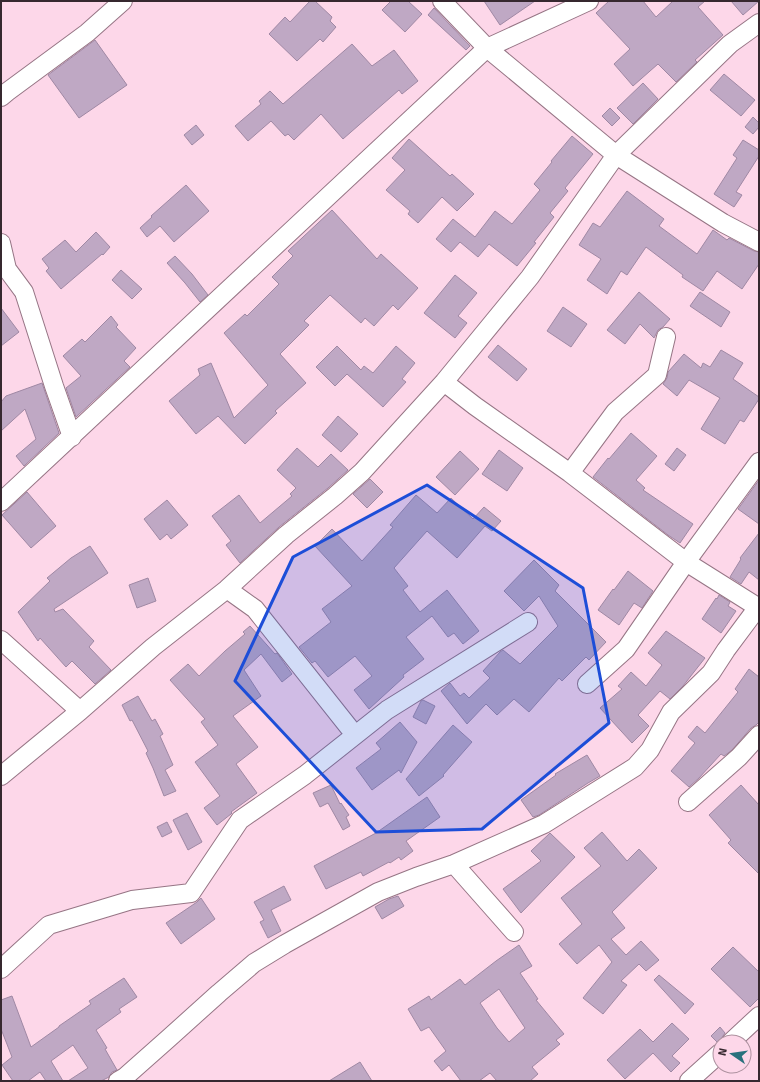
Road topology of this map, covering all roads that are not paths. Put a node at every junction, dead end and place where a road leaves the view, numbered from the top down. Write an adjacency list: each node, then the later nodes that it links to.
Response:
1 (123, 1): 6 (street)
2 (442, 1): 5 (street)
3 (589, 1): 5 (street)
4 (759, 23): 7 (street)
5 (487, 48): 7 (street); 12 (street)
6 (1, 97)
7 (616, 155): 9 (street); 11 (street)
8 (1, 242): 12 (street)
9 (759, 242)
10 (666, 337): 14 (street)
11 (444, 382): 14 (street); 17 (street)
12 (72, 437): 15 (street)
13 (759, 462): 16 (street)
14 (570, 473): 16 (street)
15 (1, 502)
16 (686, 562): 18 (street); 21 (street)
17 (227, 589): 22 (street); 23 (street)
18 (758, 607): 27 (street)
19 (528, 622): 23 (street)
20 (1, 640): 22 (street)
21 (587, 684)
22 (80, 711): 25 (street)
23 (355, 735): 29 (street)
24 (759, 735): 26 (street)
25 (1, 776)
26 (688, 802)
27 (454, 864): 28 (street); 33 (street)
28 (514, 932)
29 (1, 969)
30 (759, 1016): 31 (street)
31 (740, 1034)
32 (712, 1060): 34 (street)
33 (118, 1081)
34 (690, 1081)

